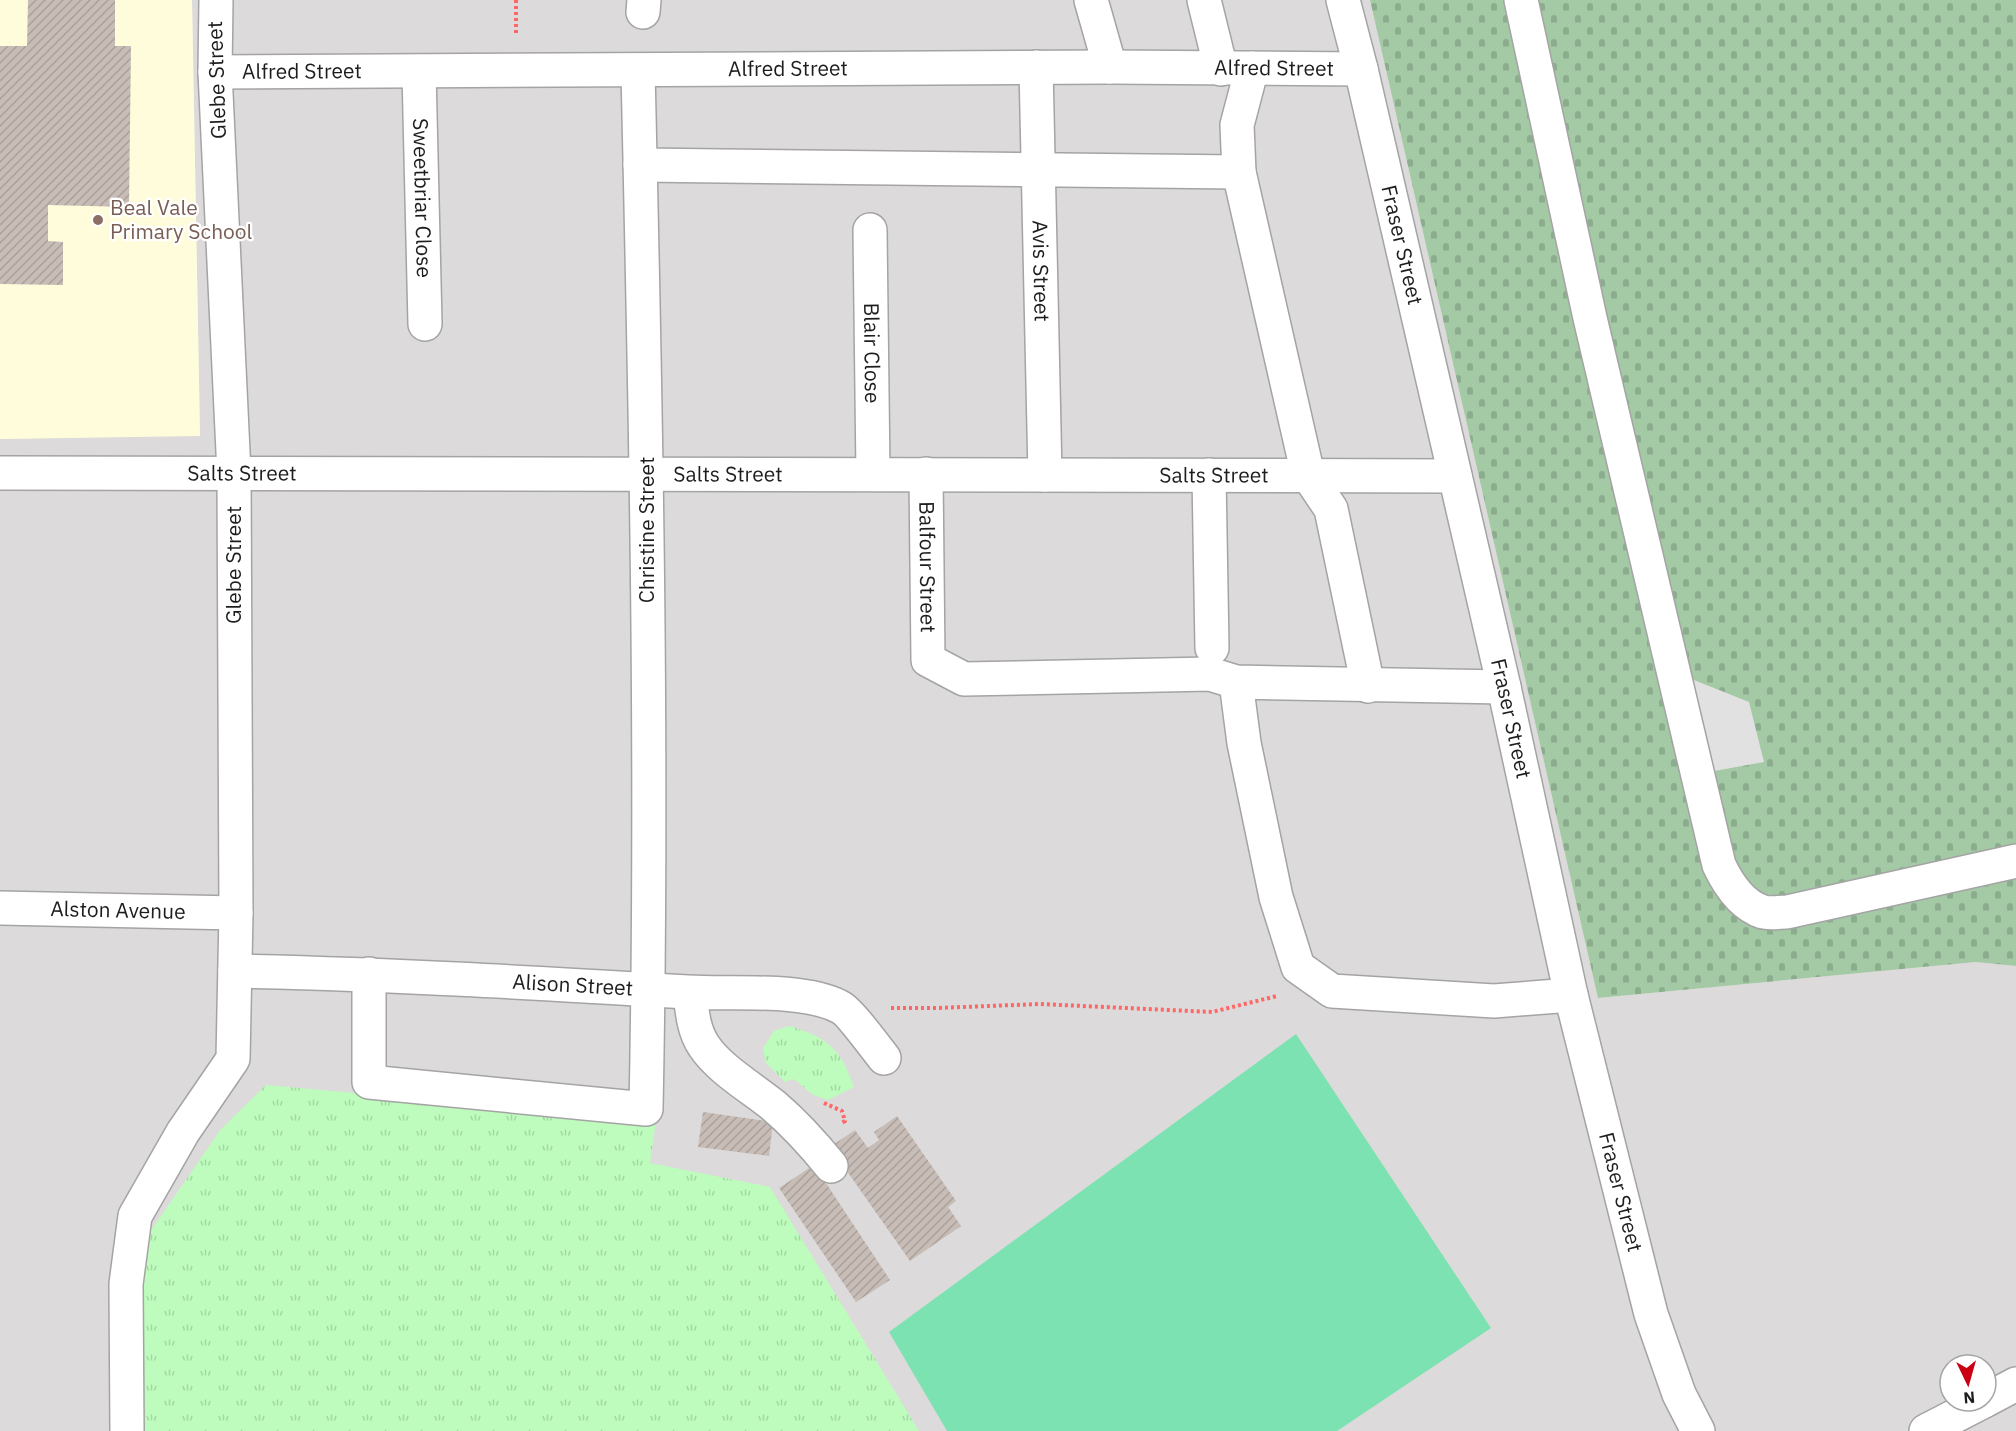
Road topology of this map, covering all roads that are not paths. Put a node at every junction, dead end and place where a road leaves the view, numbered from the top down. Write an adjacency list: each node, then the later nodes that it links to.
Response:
1 (216, 0): 11 (street, Glebe Street)
2 (1091, 0): 7 (street)
3 (1204, 0): 8 (street)
4 (1343, 0): 9 (street, Fraser Street)
5 (1521, 0): 31 (street)
6 (1036, 67): 7 (street, Alfred Street); 10 (street, Alfred Street); 14 (street, Avis Street)
7 (1110, 67): 8 (street, Alfred Street)
8 (1237, 69): 9 (street, Alfred Street); 15 (street)
9 (1361, 69): 26 (street, Fraser Street)
10 (638, 71): 12 (street, Alfred Street); 13 (street, Christine Street)
11 (215, 72): 12 (street, Alfred Street); 19 (street, Glebe Street)
12 (419, 72): 17 (street, Sweetbriar Close)
13 (640, 165): 14 (street); 20 (street, Christine Street)
14 (1038, 170): 15 (street); 23 (street, Avis Street)
15 (1239, 172): 25 (street)
16 (870, 230): 21 (street, Blair Close)
17 (425, 324)
18 (0, 473): 19 (street, Salts Street)
19 (234, 473): 20 (street, Salts Street); 33 (street, Glebe Street)
20 (647, 474): 21 (street, Salts Street); 36 (street, Christine Street)
21 (873, 474): 22 (street, Salts Street)
22 (926, 474): 23 (street, Salts Street); 28 (street, Balfour Street)
23 (1045, 475): 24 (street, Salts Street)
24 (1209, 475): 25 (street, Salts Street); 27 (street)
25 (1308, 475): 26 (street, Salts Street); 29 (street)
26 (1455, 476): 30 (street, Fraser Street)
27 (1212, 648)
28 (1236, 682): 29 (street); 38 (street)
29 (1368, 686): 30 (street)
30 (1504, 687): 38 (street, Fraser Street)
31 (2016, 861)
32 (0, 908): 33 (street, Alston Avenue)
33 (236, 913): 34 (street, Glebe Street)
34 (235, 971): 35 (street, Alison Street); 44 (street, Glebe Street)
35 (369, 974): 36 (street, Alison Street); 36 (street, Christine Street)
36 (648, 990): 37 (street, Alison Street)
37 (690, 993): 39 (street, Alison Street); 40 (street)
38 (1571, 995): 45 (street, Fraser Street)
39 (884, 1058)
40 (831, 1166)
41 (2016, 1384): 42 (street)
42 (1998, 1393)
43 (1960, 1413): 46 (street)
44 (127, 1431)
45 (1698, 1431)
46 (1926, 1431)

